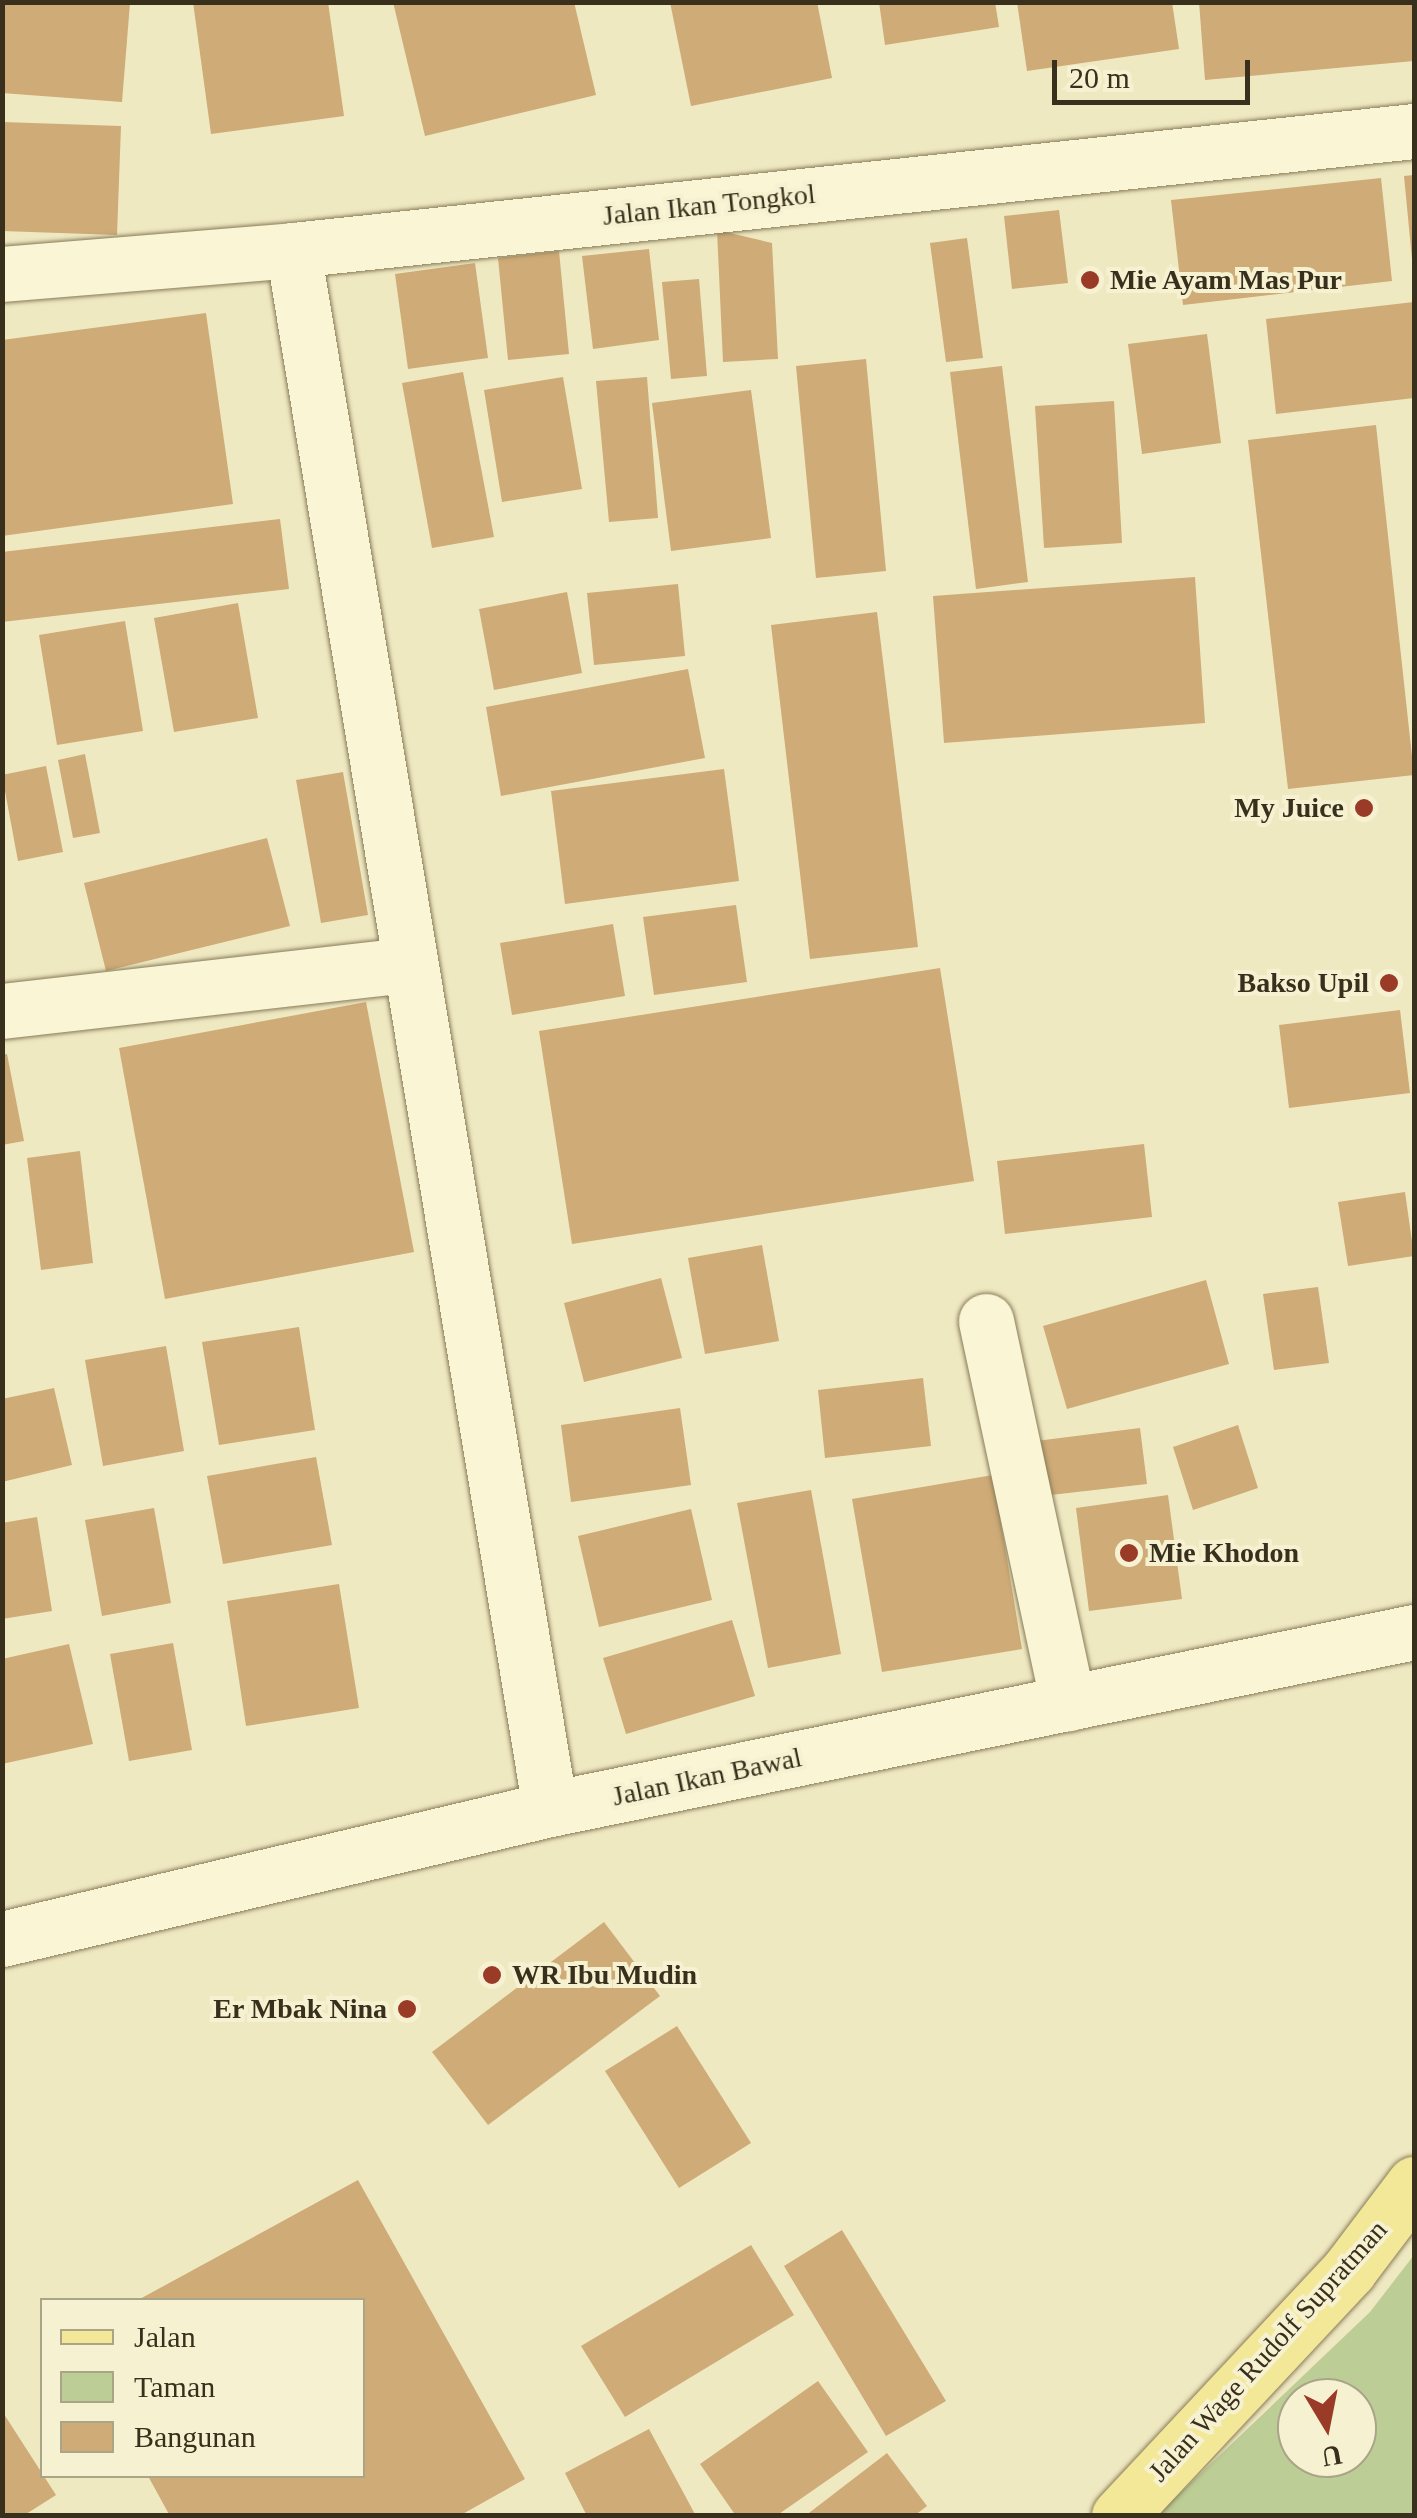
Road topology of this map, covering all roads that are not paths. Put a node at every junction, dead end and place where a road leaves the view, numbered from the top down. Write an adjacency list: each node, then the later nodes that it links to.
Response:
1 (1414, 130): 2 (street, Jalan Ikan Tongkol)
2 (293, 250): 3 (street, Jalan Ikan Tongkol); 4 (street)
3 (2, 274)
4 (408, 966): 5 (street); 9 (street)
5 (2, 1011)
6 (986, 1321): 8 (street)
7 (1414, 1632): 8 (street, Jalan Ikan Bawal)
8 (1068, 1703): 9 (street, Jalan Ikan Bawal)
9 (550, 1809): 10 (street, Jalan Ikan Bawal)
10 (2, 1939)
11 (1414, 2184): 12 (main road, Jalan Wage Rudolf Supratman)
12 (1119, 2516)

